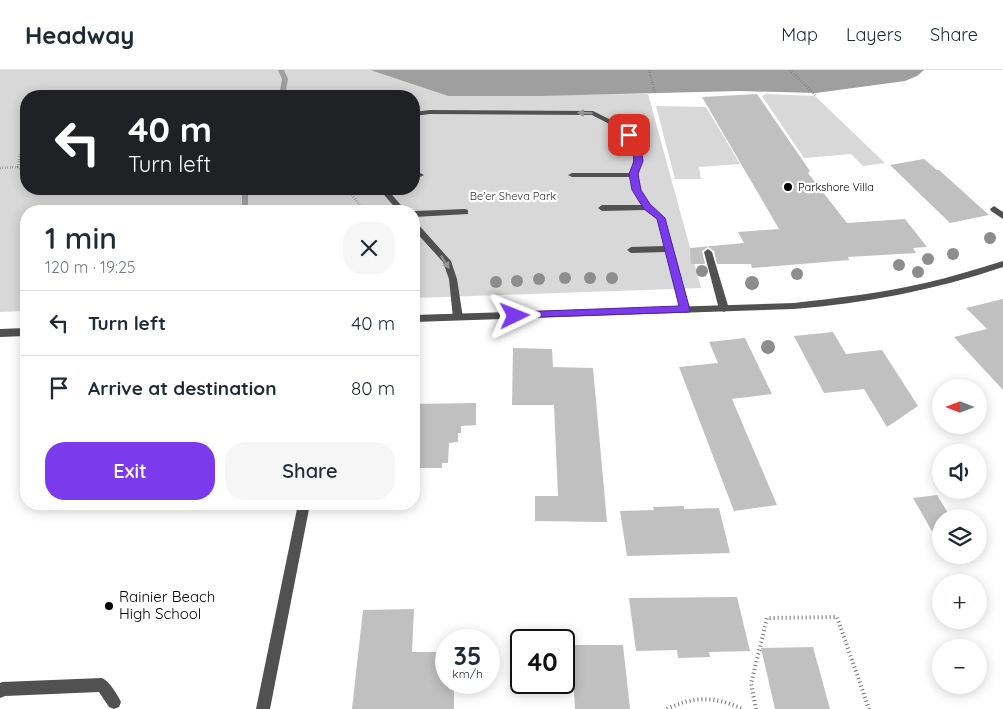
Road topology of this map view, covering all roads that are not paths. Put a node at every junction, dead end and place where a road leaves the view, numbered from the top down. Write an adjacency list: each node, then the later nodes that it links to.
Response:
1 (420, 113): 3 (street, one-way to 1)
2 (572, 174): 3 (street)
3 (634, 174): 6 (street)
4 (388, 195): 5 (street)
5 (397, 205)
6 (647, 206): 7 (street); 13 (street)
7 (602, 208)
8 (994, 210): 11 (street)
9 (465, 212): 10 (street)
10 (420, 214)
11 (1003, 216)
12 (420, 231): 20 (street, one-way to 20)
13 (669, 249): 14 (street); 18 (street)
14 (631, 250)
15 (708, 252): 17 (street)
16 (1003, 264): 17 (street)
17 (724, 309): 18 (street)
18 (685, 310): 20 (street)
19 (420, 318): 20 (street)
20 (458, 318)
21 (20, 332): 22 (street)
22 (0, 333)
23 (303, 510): 26 (street)
24 (0, 691): 25 (street)
25 (114, 702)
26 (263, 709)

